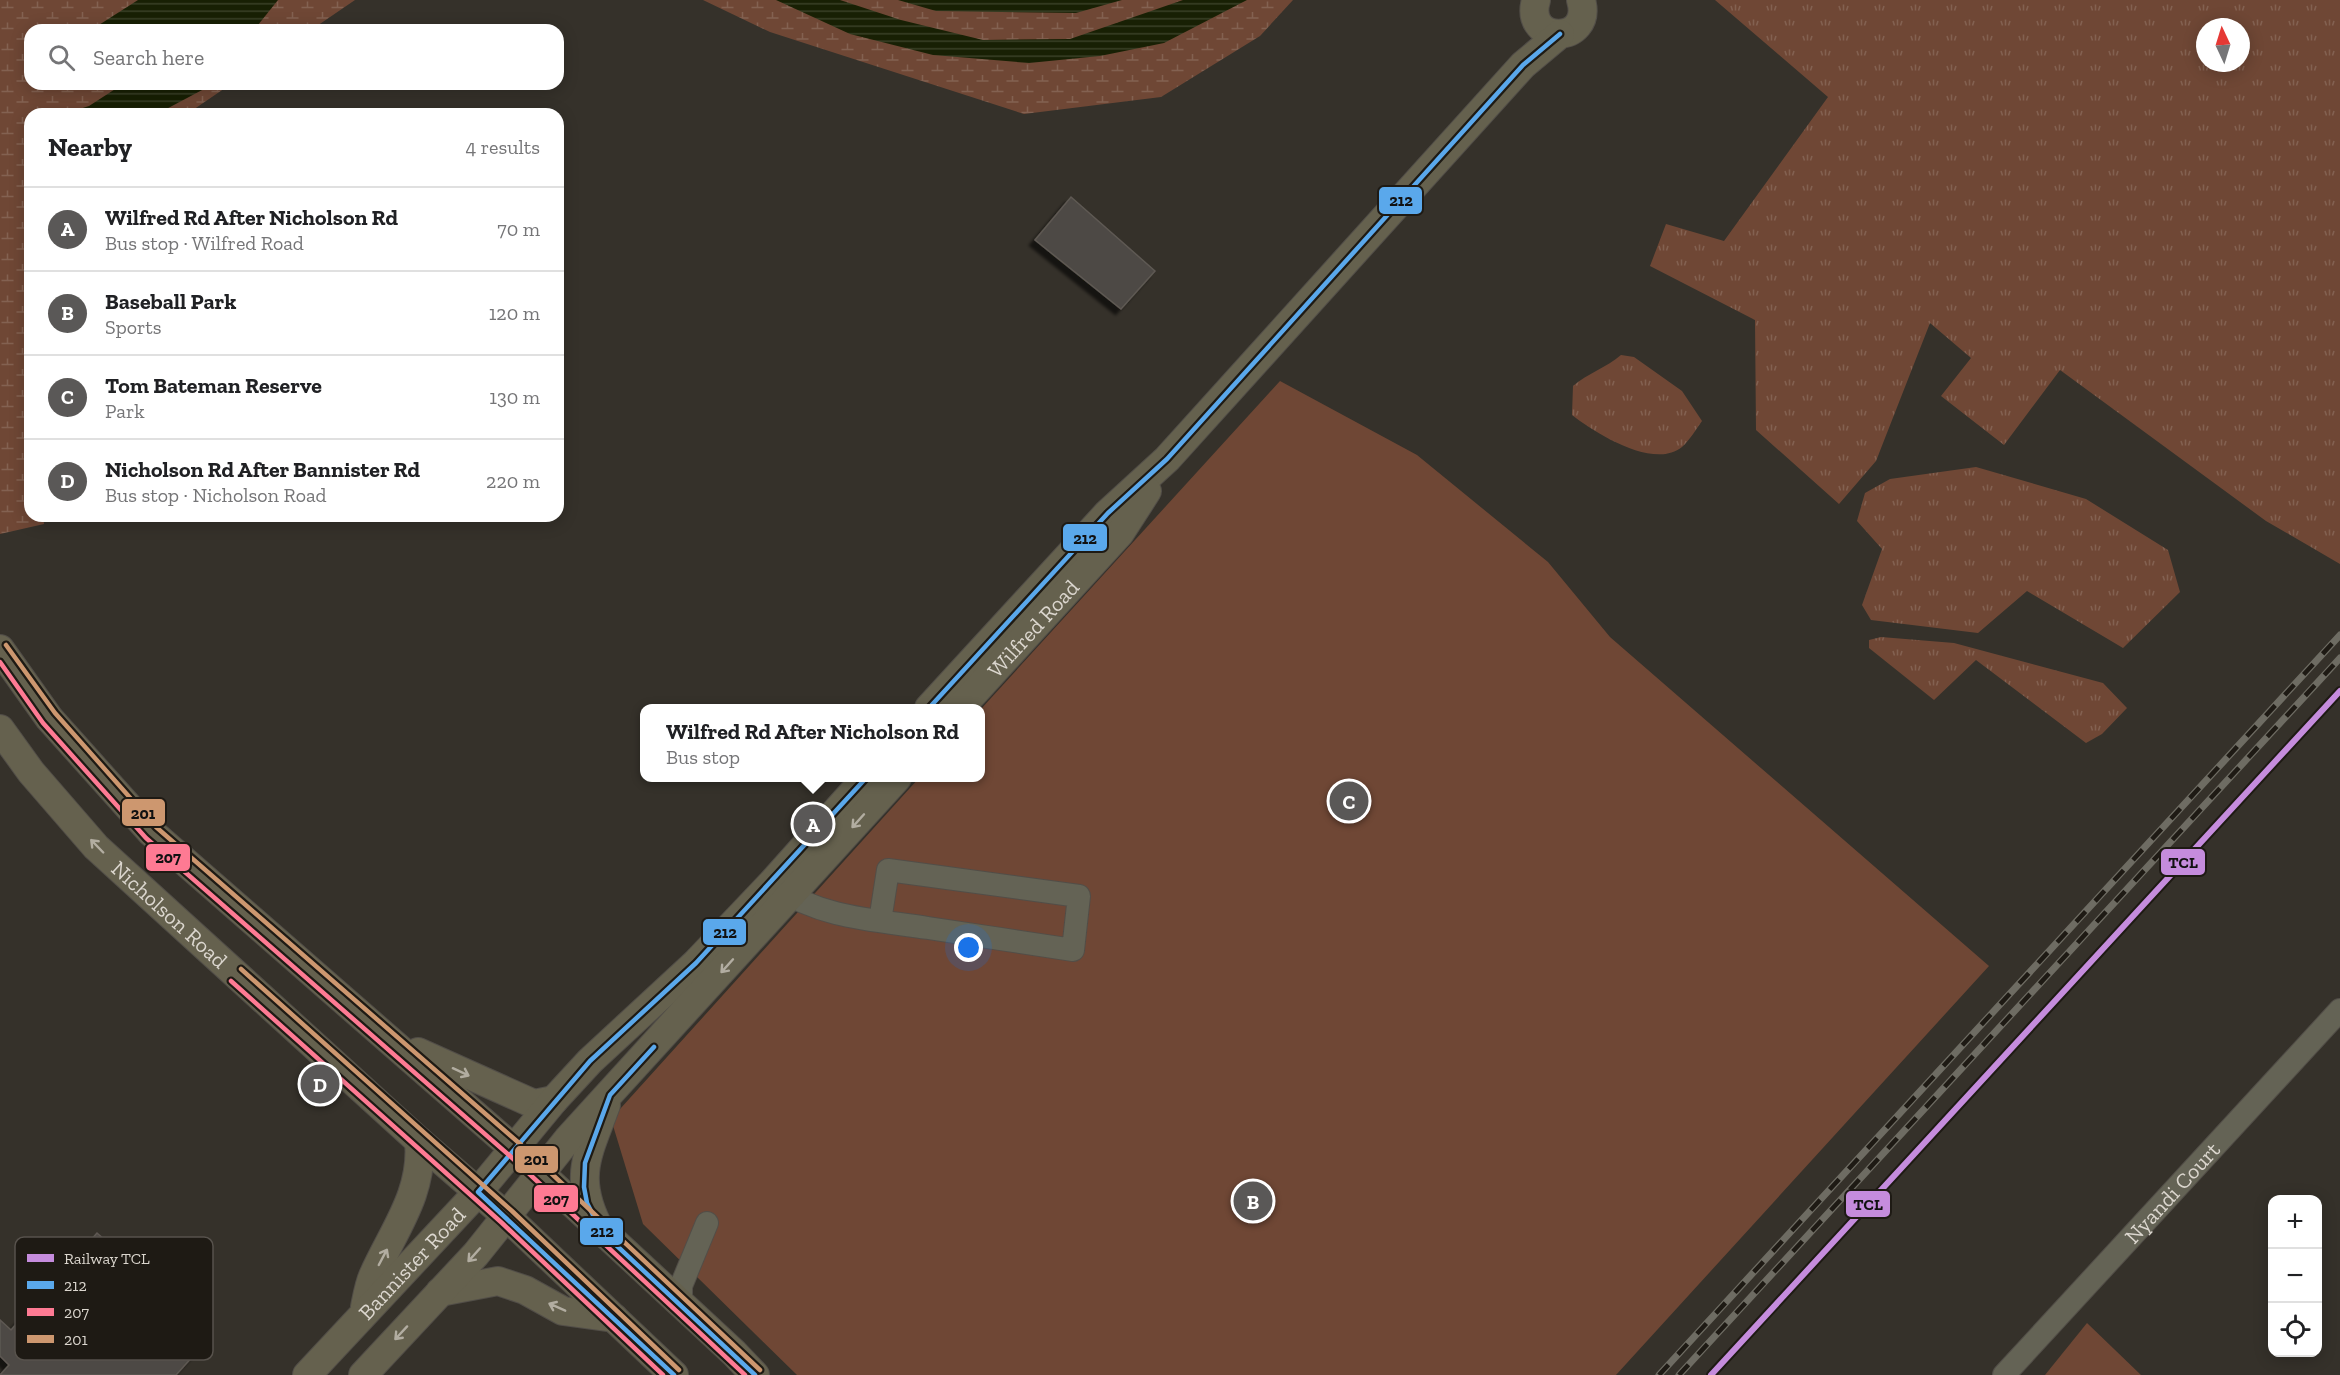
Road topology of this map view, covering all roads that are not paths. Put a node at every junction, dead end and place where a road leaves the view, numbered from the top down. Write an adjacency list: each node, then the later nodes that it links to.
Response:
1 (1581, 0): 2 (main road)
2 (1545, 19): 3 (main road, Wilfred Road)
3 (1167, 459): 5 (main road, Wilfred Road); 6 (main road, Wilfred Road)
4 (0, 649): 13 (main road)
5 (933, 704)
6 (964, 704)
7 (0, 729): 16 (main road, Nicholson Road, one-way to 7)
8 (862, 782): 10 (main road)
9 (892, 782): 10 (main road, one-way to 10)
10 (781, 890): 11 (street); 14 (main road, one-way to 14); 15 (main road)
11 (880, 921): 11 (street)
12 (2340, 1010): 31 (street, Nyandi Court)
13 (389, 1039): 15 (main road, one-way to 15); 17 (main road)
14 (610, 1095): 18 (main road); 22 (main road)
15 (554, 1100): 17 (main road)
16 (419, 1141): 19 (main road, Nicholson Road); 25 (main road, one-way to 16)
17 (514, 1149): 18 (main road); 19 (main road, Bannister Road)
18 (540, 1174): 20 (main road, Bannister Road); 22 (main road)
19 (478, 1192): 20 (main road, Nicholson Road); 25 (main road, Bannister Road)
20 (507, 1217): 23 (main road, Bannister Road, one-way to 23); 26 (main road, Nicholson Road)
21 (707, 1223): 24 (street)
22 (601, 1231): 24 (main road)
23 (440, 1292): 26 (main road, one-way to 23); 28 (main road, Bannister Road, one-way to 28)
24 (681, 1306): 30 (main road)
25 (364, 1312): 27 (main road, Bannister Road)
26 (614, 1318): 29 (main road, Nicholson Road)
27 (307, 1375)
28 (363, 1375)
29 (674, 1375)
30 (755, 1375)
31 (2004, 1375)

